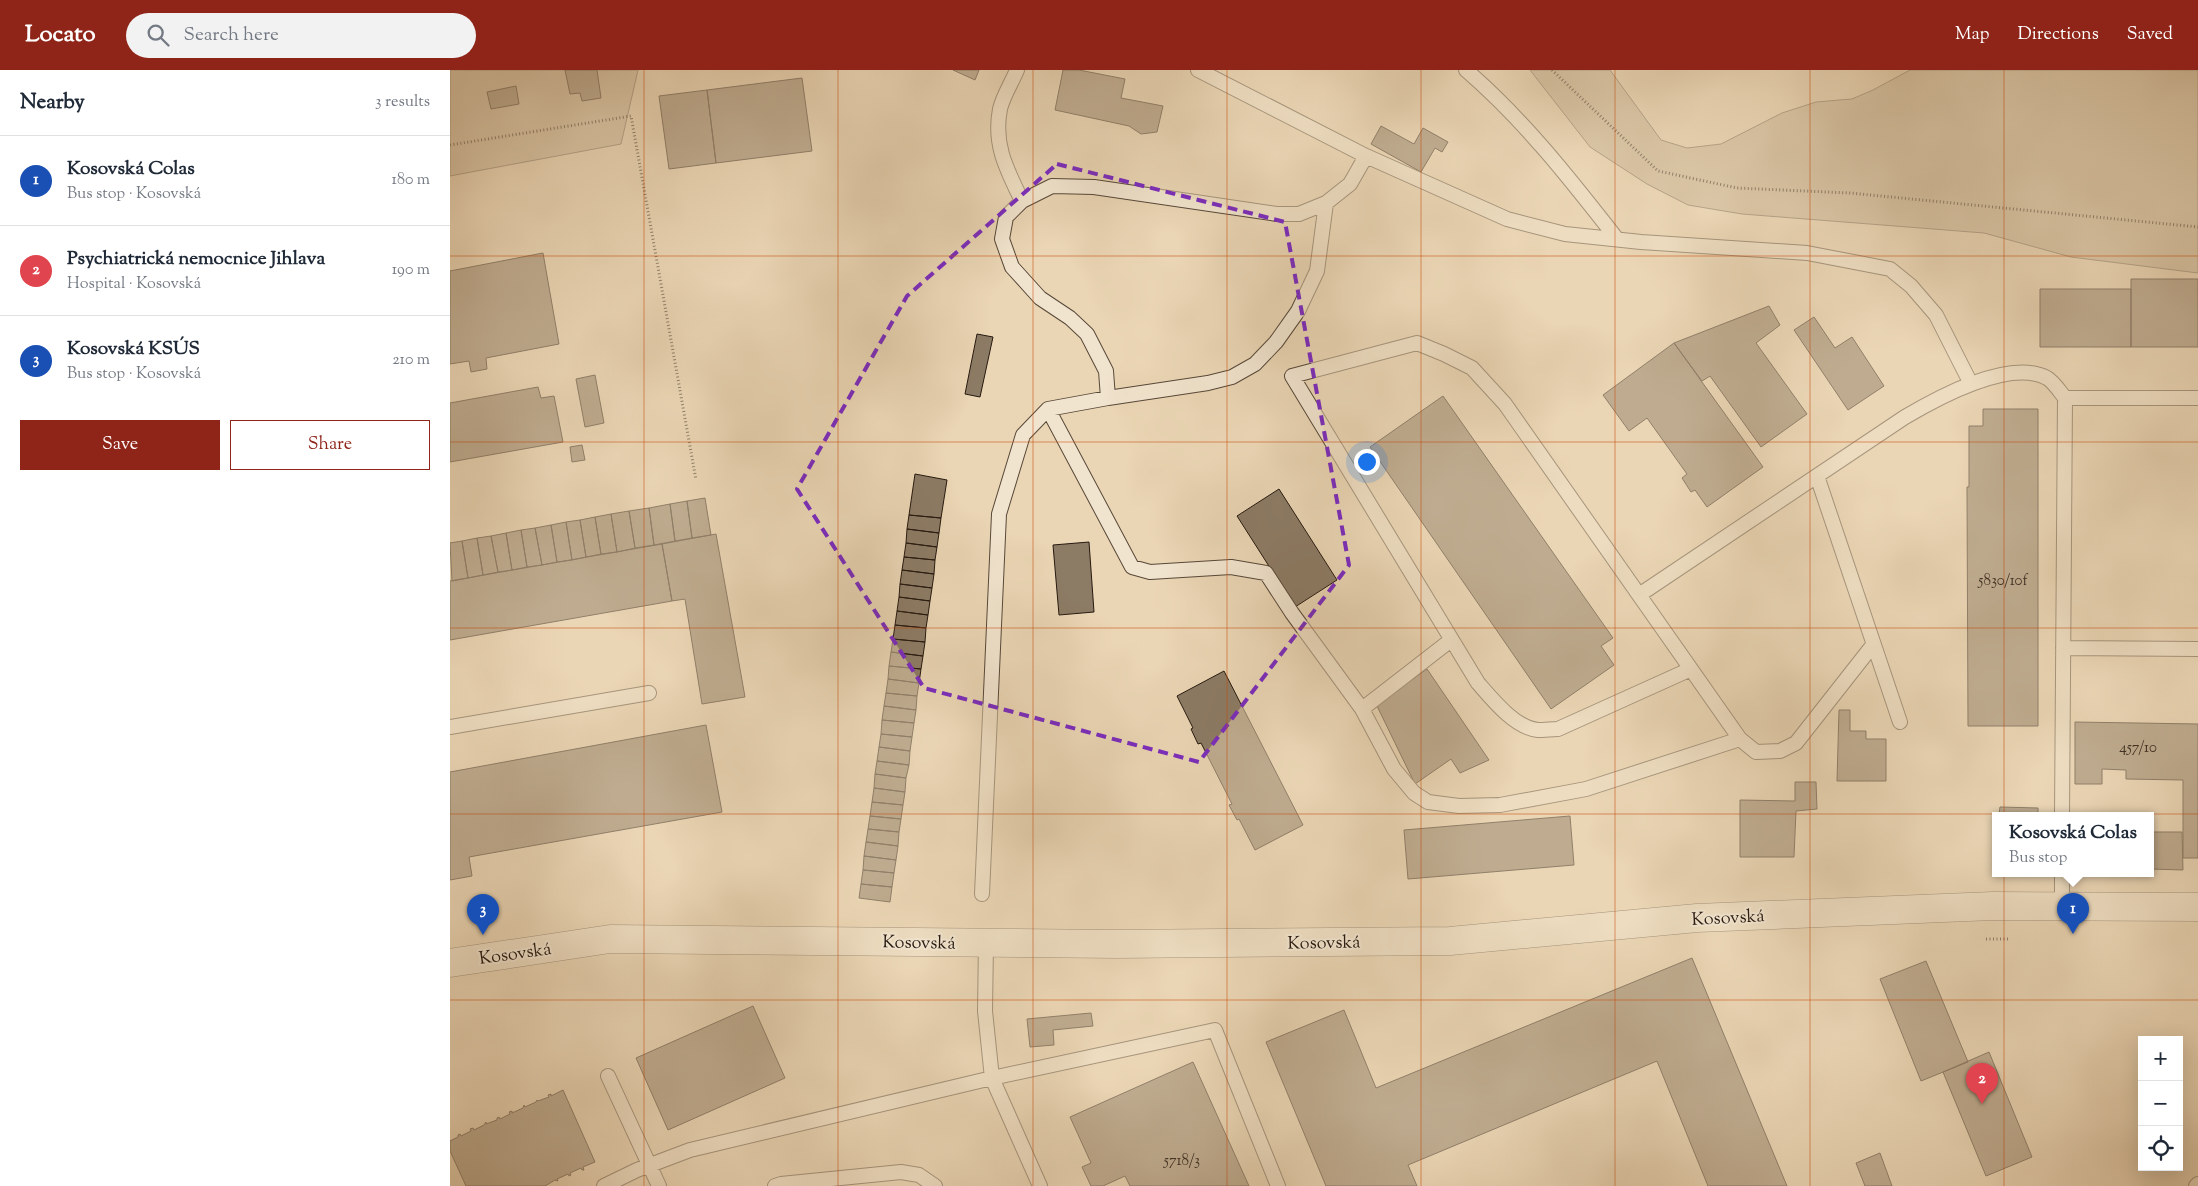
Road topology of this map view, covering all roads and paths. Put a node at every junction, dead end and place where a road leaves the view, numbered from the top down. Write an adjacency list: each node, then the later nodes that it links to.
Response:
1 (1018, 70): 7 (lane)
2 (1198, 70): 6 (lane)
3 (1466, 70): 10 (lane)
4 (1552, 70): 9 (path)
5 (450, 145): 17 (path)
6 (1366, 156): 8 (lane); 10 (lane)
7 (1022, 201): 8 (lane); 12 (lane)
8 (1326, 204): 12 (lane)
9 (2198, 227)
10 (1617, 239): 11 (lane)
11 (1971, 384): 13 (lane); 16 (lane)
12 (1108, 398): 15 (lane)
13 (2065, 398): 14 (lane); 21 (lane)
14 (2198, 398)
15 (1048, 409): 25 (lane); 31 (lane)
16 (1817, 476): 18 (lane); 20 (lane)
17 (696, 480)
18 (1639, 595): 19 (lane); 23 (lane)
19 (1451, 640): 23 (lane); 25 (lane)
20 (1873, 644): 26 (lane); 28 (lane)
21 (2063, 648): 22 (lane); 29 (lane)
22 (2198, 649)
23 (1691, 669): 28 (lane)
24 (649, 693): 27 (lane)
25 (1362, 708): 28 (lane)
26 (1900, 722)
27 (450, 727)
28 (1740, 740)
29 (2062, 812)
30 (2062, 877): 32 (lane)
31 (982, 894)
32 (2062, 907): 33 (street, Kosovská); 34 (street, Kosovská)
33 (2198, 907)
34 (986, 943): 35 (street, Kosovská); 37 (lane)
35 (450, 962)
36 (608, 1076): 38 (lane)
37 (992, 1078): 38 (lane); 44 (lane); 45 (lane)
38 (650, 1165): 40 (lane); 41 (lane)
39 (884, 1180): 42 (lane); 43 (lane)
40 (604, 1186)
41 (659, 1186)
42 (775, 1186)
43 (936, 1186)
44 (1040, 1186)
45 (1278, 1186)

